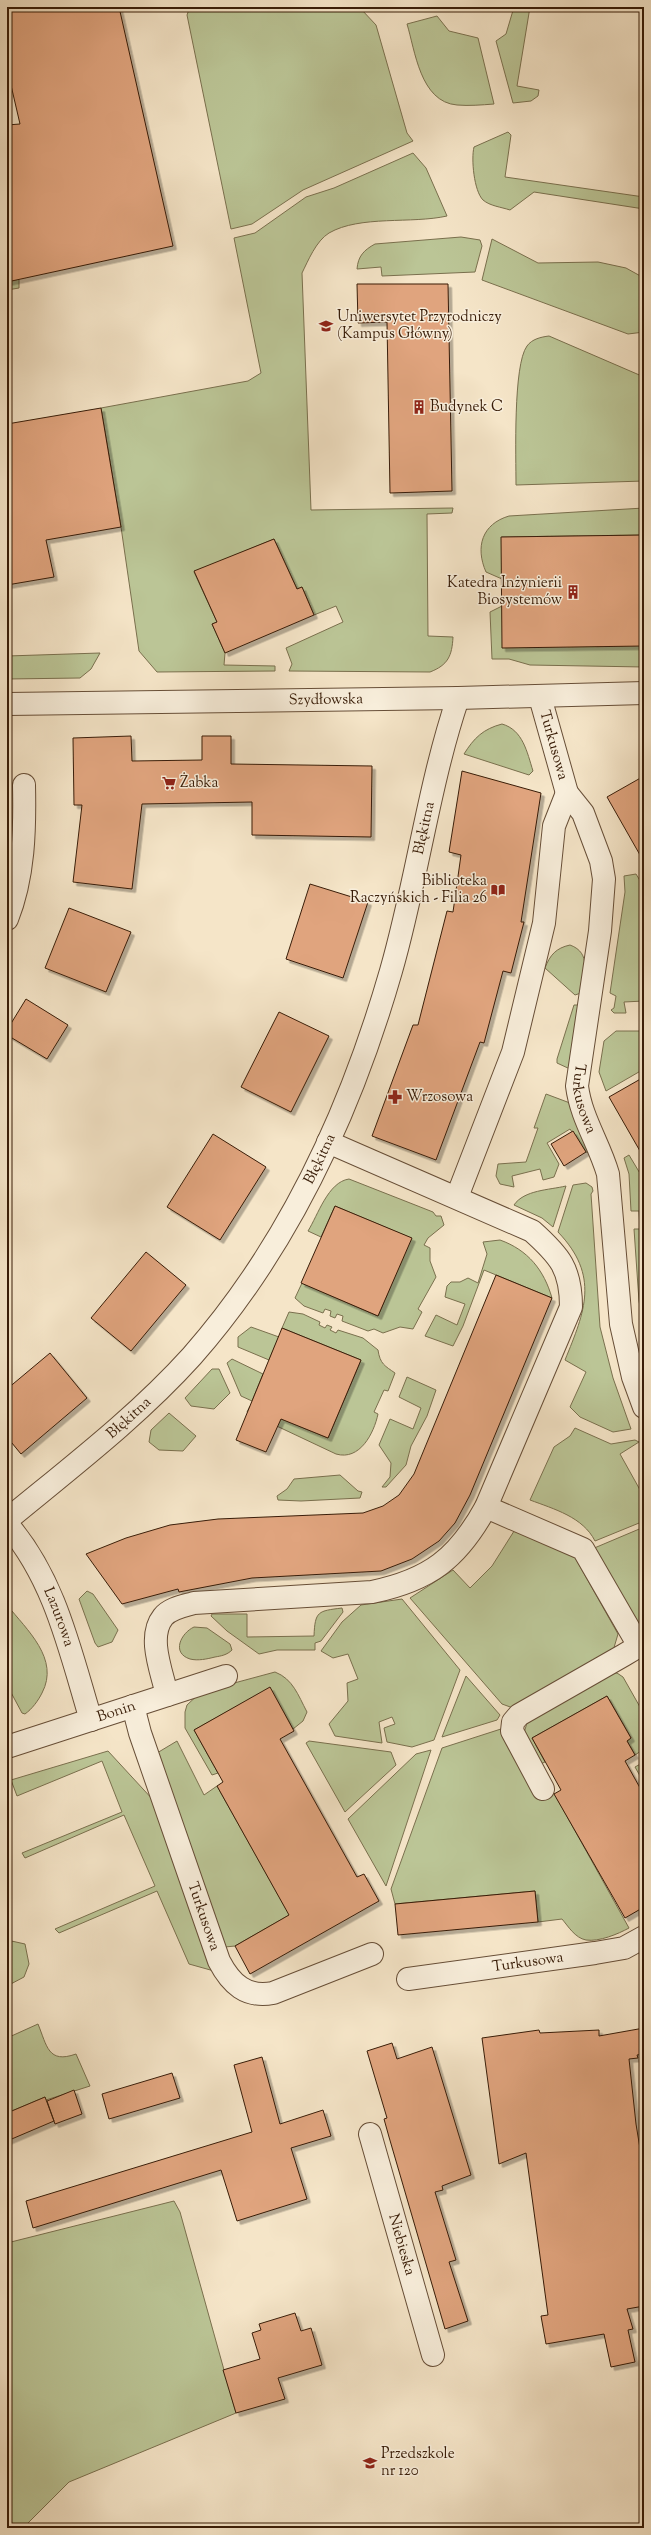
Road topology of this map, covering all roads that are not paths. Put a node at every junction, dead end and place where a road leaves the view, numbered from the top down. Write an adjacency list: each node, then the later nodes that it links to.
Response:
1 (644, 693): 2 (street, Szydłowska)
2 (540, 697): 3 (street, Szydłowska); 6 (street, Turkusowa)
3 (458, 698): 4 (street, Szydłowska); 8 (street, Błękitna)
4 (7, 704)
5 (24, 785): 7 (street)
6 (567, 793): 9 (street, Turkusowa); 10 (street, Turkusowa)
7 (7, 919)
8 (328, 1142): 9 (street); 12 (street, Błękitna)
9 (457, 1197): 11 (street)
10 (644, 1407)
11 (486, 1507): 14 (street); 16 (street)
12 (7, 1520)
13 (7, 1524): 18 (street, Lazurowa)
14 (642, 1647): 20 (street)
15 (226, 1676): 16 (street, Bonin)
16 (167, 1694): 17 (street, Bonin)
17 (133, 1706): 18 (street, Bonin); 22 (street, Turkusowa)
18 (91, 1720): 19 (street, Bonin)
19 (7, 1747)
20 (543, 1789)
21 (644, 1937): 23 (street, Turkusowa)
22 (372, 1954)
23 (408, 1979)
24 (370, 2134): 25 (street, Niebieska)
25 (433, 2355)

